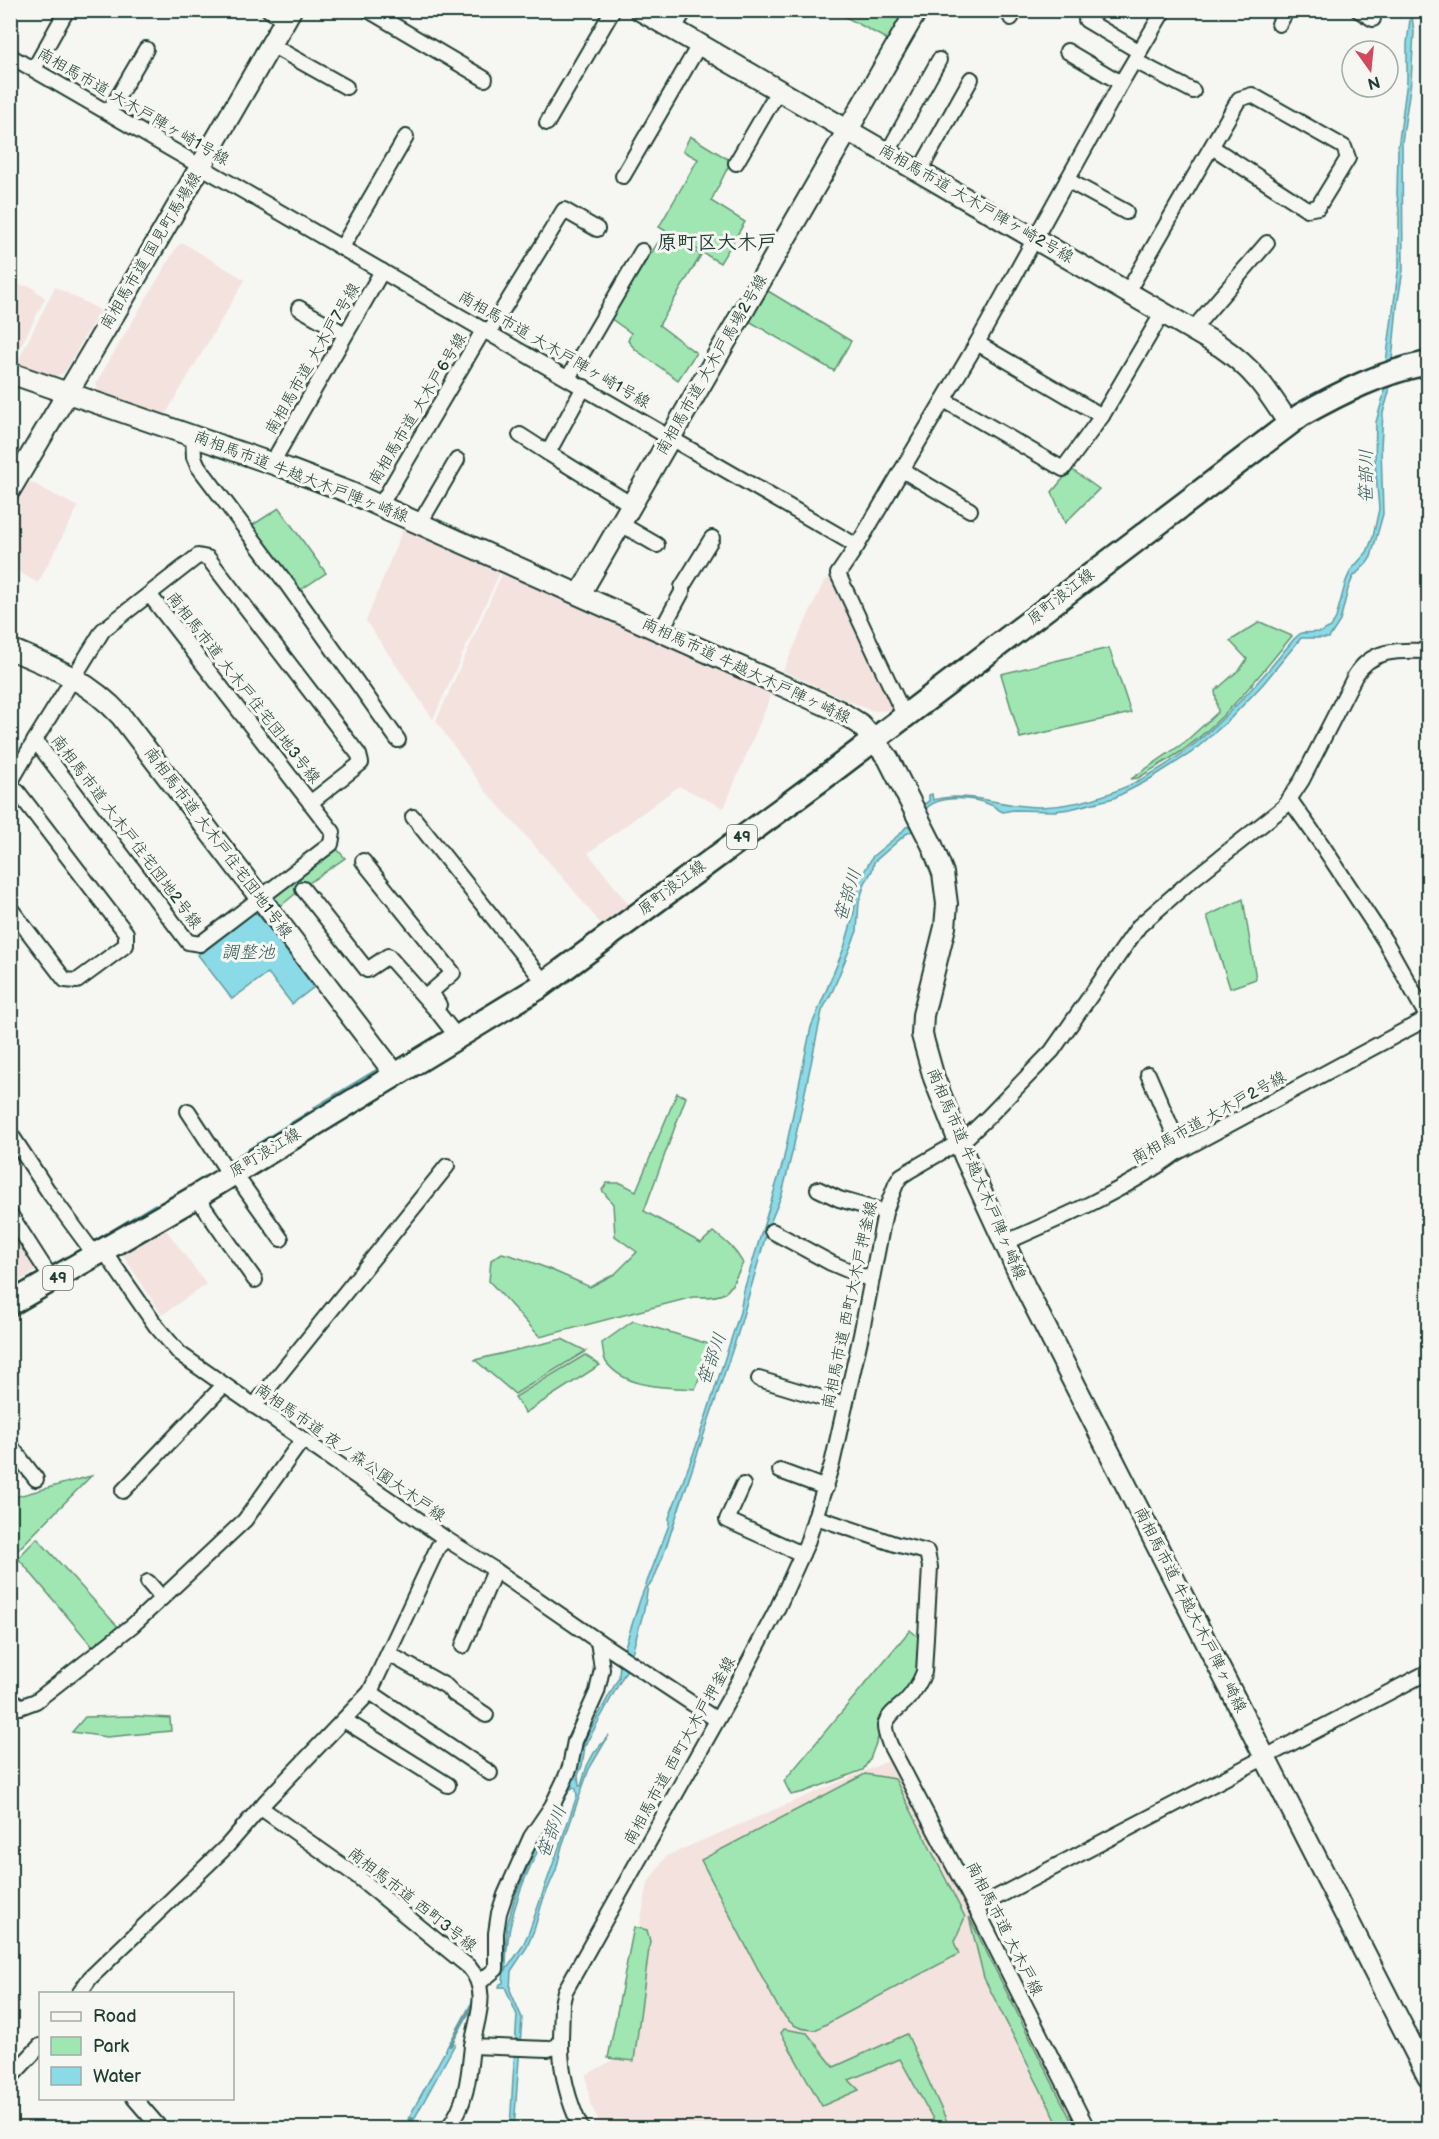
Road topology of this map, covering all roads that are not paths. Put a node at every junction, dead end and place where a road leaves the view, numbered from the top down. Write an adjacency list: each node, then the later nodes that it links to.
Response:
1 (67, 10): 22 (street)
2 (368, 10): 23 (street)
3 (613, 10): 30 (street)
4 (640, 10): 14 (street, 南相馬市道 大木戸陣ヶ崎2号線)
5 (685, 10): 14 (street)
6 (918, 10): 31 (street, 南相馬市道 大木戸馬場2号線)
7 (1164, 10): 20 (street)
8 (1287, 10): 13 (street)
9 (1358, 10): 11 (street)
10 (282, 14): 15 (street, 南相馬市道 国見町馬場線)
11 (1373, 19)
12 (1086, 20): 20 (street)
13 (1279, 24)
14 (674, 30): 16 (street, 南相馬市道 大木戸陣ヶ崎2号線)
15 (271, 45): 26 (street); 36 (street, 南相馬市道 国見町馬場線)
16 (699, 45): 27 (street, 南相馬市道 大木戸陣ヶ崎2号線); 38 (street)
17 (146, 49): 29 (street)
18 (1067, 51): 25 (street)
19 (10, 56): 22 (street, 南相馬市道 大木戸陣ヶ崎1号線)
20 (1138, 57): 25 (street); 28 (street)
21 (939, 60): 34 (street)
22 (34, 69): 29 (street, 南相馬市道 大木戸陣ヶ崎1号線)
23 (485, 79)
24 (971, 80): 37 (street)
25 (1121, 83): 39 (street)
26 (346, 87)
27 (778, 91): 31 (street, 南相馬市道 大木戸陣ヶ崎2号線); 35 (street)
28 (1193, 91)
29 (109, 112): 36 (street, 南相馬市道 大木戸陣ヶ崎1号線)
30 (547, 123)
31 (847, 131): 34 (street, 南相馬市道 大木戸陣ヶ崎2号線); 64 (street, 南相馬市道 大木戸馬場2号線)
32 (406, 137): 44 (street)
33 (1212, 147): 33 (street); 47 (street)
34 (887, 154): 37 (street, 南相馬市道 大木戸陣ヶ崎2号線)
35 (736, 163)
36 (201, 165): 44 (street, 南相馬市道 大木戸陣ヶ崎1号線); 58 (street, 南相馬市道 国見町馬場線)
37 (919, 172): 42 (street, 南相馬市道 大木戸陣ヶ崎2号線)
38 (623, 176)
39 (1067, 180): 40 (street); 42 (street)
40 (1126, 212)
41 (597, 230): 51 (street, 南相馬市道 大木戸6号線)
42 (1035, 238): 47 (street, 南相馬市道 大木戸陣ヶ崎2号線); 53 (street)
43 (1267, 243): 50 (street)
44 (342, 247): 46 (street, 南相馬市道 大木戸陣ヶ崎1号線)
45 (642, 251): 56 (street)
46 (382, 271): 51 (street, 南相馬市道 大木戸陣ヶ崎1号線); 52 (street, 南相馬市道 大木戸7号線)
47 (1128, 291): 49 (street, 南相馬市道 大木戸陣ヶ崎2号線)
48 (299, 308): 52 (street)
49 (1163, 312): 50 (street, 南相馬市道 大木戸陣ヶ崎2号線); 60 (street)
50 (1193, 329): 61 (street, 南相馬市道 大木戸陣ヶ崎2号線)
51 (487, 331): 56 (street, 南相馬市道 大木戸陣ヶ崎1号線); 71 (street, 南相馬市道 大木戸6号線)
52 (345, 334): 67 (street, 南相馬市道 大木戸7号線)
53 (977, 343): 59 (street); 60 (street)
54 (1428, 363): 61 (main road, 原町浪江線 / 49)
55 (10, 373): 58 (street, 南相馬市道 牛越大木戸陣ヶ崎線)
56 (568, 378): 57 (street, 南相馬市道 大木戸陣ヶ崎1号線)
57 (584, 387): 64 (street, 南相馬市道 大木戸陣ヶ崎1号線); 65 (street)
58 (68, 392): 63 (street, 南相馬市道 牛越大木戸陣ヶ崎線); 69 (street, 南相馬市道 国見町馬場線)
59 (944, 400): 60 (street); 68 (street)
60 (1102, 416)
61 (1289, 424): 84 (main road, 原町浪江線 / 49)
62 (520, 435): 65 (street)
63 (193, 436): 67 (street, 南相馬市道 牛越大木戸陣ヶ崎線); 86 (street)
64 (671, 437): 70 (street, 南相馬市道 大木戸馬場2号線); 77 (street, 南相馬市道 大木戸陣ヶ崎1号線)
65 (548, 453): 70 (street)
66 (457, 460): 73 (street)
67 (272, 463): 71 (street, 南相馬市道 牛越大木戸陣ヶ崎線)
68 (902, 470): 72 (street); 77 (street)
69 (10, 490)
70 (632, 505): 74 (street, 南相馬市道 大木戸馬場2号線)
71 (380, 506): 73 (street, 南相馬市道 牛越大木戸陣ヶ崎線)
72 (970, 510)
73 (420, 523): 79 (street, 南相馬市道 牛越大木戸陣ヶ崎線)
74 (621, 525): 76 (street); 79 (street, 南相馬市道 大木戸馬場2号線)
75 (712, 538): 80 (street)
76 (657, 545)
77 (857, 546): 84 (street)
78 (149, 594): 83 (street, 南相馬市道 大木戸住宅団地2号線); 90 (street, 南相馬市道 大木戸住宅団地3号線); 90 (street, 南相馬市道 大木戸住宅団地2号線)
79 (580, 594): 80 (street, 南相馬市道 牛越大木戸陣ヶ崎線)
80 (661, 631): 87 (street, 南相馬市道 牛越大木戸陣ヶ崎線)
81 (10, 649): 83 (street, 南相馬市道 大木戸住宅団地1号線)
82 (1428, 651): 89 (street, 南相馬市道 西町大木戸押釜線)
83 (74, 678): 85 (street, 南相馬市道 大木戸住宅団地2号線); 94 (street, 南相馬市道 大木戸住宅団地1号線)
84 (905, 717): 87 (main road, 原町浪江線 / 49)
85 (35, 740): 88 (street); 94 (street, 南相馬市道 大木戸住宅団地2号線)
86 (398, 740)
87 (874, 740): 96 (main road, 原町浪江線 / 49); 103 (street, 南相馬市道 牛越大木戸陣ヶ崎線)
88 (10, 784): 95 (street)
89 (1290, 800): 97 (street); 103 (street, 南相馬市道 西町大木戸押釜線)
90 (310, 803): 94 (street, 南相馬市道 大木戸住宅団地2号線)
91 (413, 817): 96 (street)
92 (363, 861): 98 (street)
93 (303, 889): 98 (street)
94 (260, 899): 99 (street, 南相馬市道 大木戸住宅団地1号線)
95 (10, 908)
96 (545, 983): 98 (main road, 原町浪江線 / 49)
97 (1428, 1018): 104 (street, 南相馬市道 大木戸2号線)
98 (460, 1037): 99 (main road, 原町浪江線 / 49)
99 (395, 1074): 106 (main road, 原町浪江線 / 49)
100 (1148, 1074): 104 (street)
101 (188, 1111): 106 (street)
102 (10, 1133): 114 (street, 南相馬市道 夜ノ森公園大木戸線)
103 (960, 1142): 109 (street, 南相馬市道 西町大木戸押釜線); 113 (street, 南相馬市道 牛越大木戸陣ヶ崎線)
104 (1181, 1150): 113 (street, 南相馬市道 大木戸2号線)
105 (447, 1166): 122 (street)
106 (232, 1174): 108 (main road, 原町浪江線 / 49); 112 (street)
107 (818, 1189): 109 (street)
108 (196, 1197): 114 (main road, 原町浪江線 / 49); 116 (street)
109 (885, 1212): 117 (street, 南相馬市道 西町大木戸押釜線)
110 (10, 1214): 115 (street)
111 (772, 1231): 117 (street)
112 (281, 1239)
113 (1004, 1243): 145 (street, 南相馬市道 牛越大木戸陣ヶ崎線)
114 (100, 1253): 115 (main road, 原町浪江線 / 49); 120 (street, 南相馬市道 夜ノ森公園大木戸線)
115 (48, 1273): 118 (main road, 原町浪江線 / 49)
116 (255, 1280)
117 (871, 1281): 121 (street, 南相馬市道 西町大木戸押釜線)
118 (10, 1304)
119 (759, 1379): 121 (street)
120 (224, 1385): 122 (street, 南相馬市道 夜ノ森公園大木戸線); 129 (street)
121 (845, 1405): 128 (street, 南相馬市道 西町大木戸押釜線)
122 (254, 1406): 123 (street, 南相馬市道 夜ノ森公園大木戸線)
123 (302, 1440): 131 (street, 南相馬市道 夜ノ森公園大木戸線); 135 (street)
124 (10, 1445): 126 (street)
125 (780, 1471): 128 (street)
126 (36, 1479)
127 (743, 1485): 132 (street)
128 (826, 1488): 130 (street, 南相馬市道 西町大木戸押釜線)
129 (123, 1491)
130 (816, 1517): 132 (street, 南相馬市道 西町大木戸押釜線); 149 (street, 南相馬市道 大木戸線)
131 (446, 1539): 133 (street); 138 (street, 南相馬市道 夜ノ森公園大木戸線)
132 (802, 1554): 144 (street, 南相馬市道 西町大木戸押釜線)
133 (495, 1570): 136 (street); 137 (street)
134 (148, 1582): 135 (street)
135 (162, 1598): 141 (street)
136 (602, 1644): 144 (street); 150 (street)
137 (463, 1646)
138 (389, 1654): 140 (street, 南相馬市道 夜ノ森公園大木戸線); 142 (street)
139 (1428, 1672): 145 (street)
140 (370, 1692): 143 (street, 南相馬市道 夜ノ森公園大木戸線); 146 (street)
141 (10, 1697)
142 (486, 1715)
143 (344, 1720): 147 (street); 148 (street, 南相馬市道 夜ノ森公園大木戸線)
144 (717, 1720): 152 (street, 南相馬市道 西町大木戸押釜線)
145 (1265, 1758): 149 (street); 155 (street, 南相馬市道 牛越大木戸陣ヶ崎線)
146 (490, 1773)
147 (448, 1785)
148 (261, 1808): 150 (street, 南相馬市道 西町3号線); 151 (street, 南相馬市道 夜ノ森公園大木戸線)
149 (975, 1908): 161 (street, 南相馬市道 大木戸線)
150 (480, 1982): 153 (street)
151 (80, 1992)
152 (561, 2039): 153 (street); 160 (street)
153 (472, 2046): 159 (street)
154 (39, 2047): 156 (street)
155 (1428, 2077)
156 (10, 2078)
157 (136, 2100): 158 (street)
158 (160, 2128)
159 (448, 2128)
160 (582, 2128)
161 (1088, 2128)

